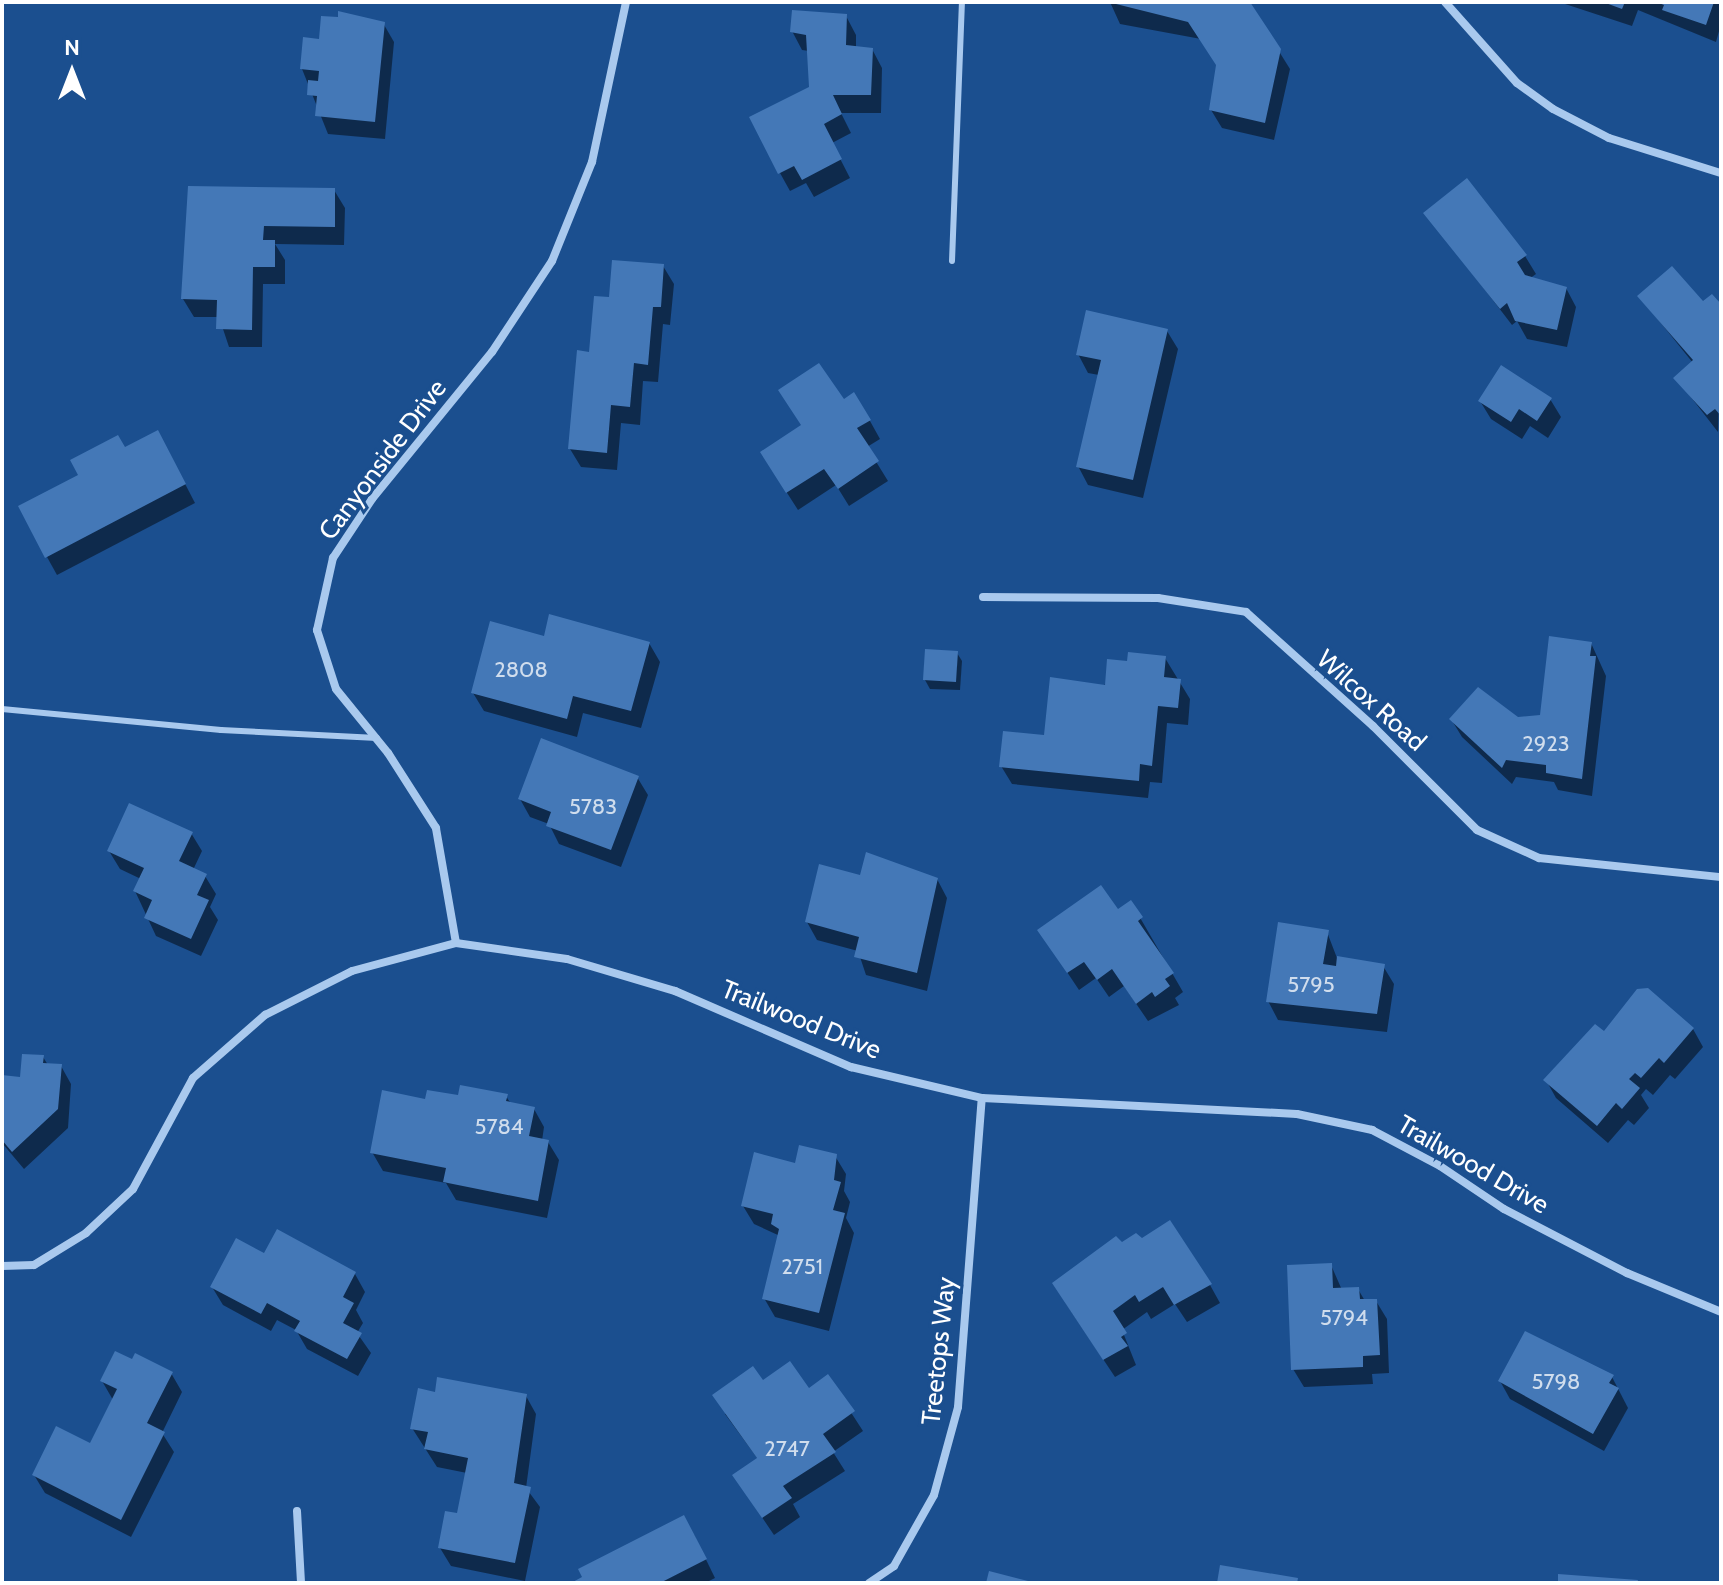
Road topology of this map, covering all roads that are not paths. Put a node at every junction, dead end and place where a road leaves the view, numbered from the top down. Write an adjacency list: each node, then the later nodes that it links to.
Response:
1 (626, 2): 8 (street, Canyonside Drive)
2 (962, 2): 5 (lane)
3 (1445, 2): 4 (street)
4 (1721, 173)
5 (952, 261)
6 (983, 597): 9 (street, Wilcox Road)
7 (2, 709): 8 (lane)
8 (377, 738): 10 (street, Canyonside Drive)
9 (1721, 877)
10 (456, 943): 11 (street, Trailwood Drive); 12 (street, Trailwood Drive)
11 (982, 1098): 13 (street, Trailwood Drive); 16 (street, Treetops Way)
12 (2, 1266)
13 (1721, 1312)
14 (297, 1511): 15 (street)
15 (301, 1583)
16 (869, 1583)

